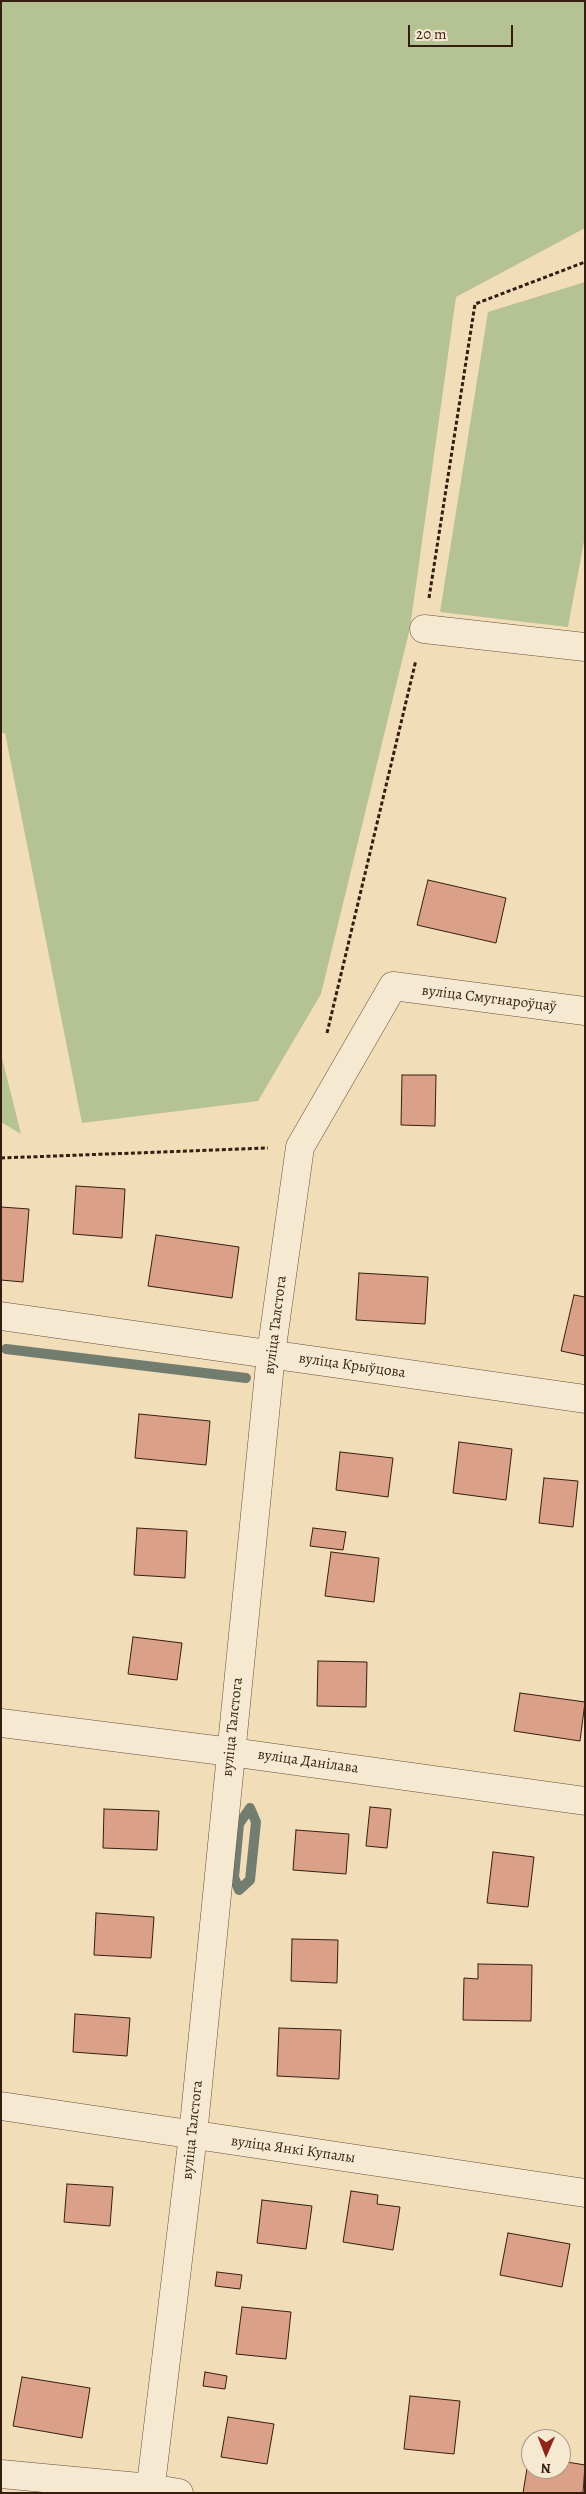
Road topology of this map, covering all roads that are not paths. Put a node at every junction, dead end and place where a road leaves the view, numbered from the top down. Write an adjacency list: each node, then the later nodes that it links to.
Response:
1 (424, 629): 2 (street)
2 (585, 647)
3 (393, 986): 4 (street, вуліца Смугнароўцаў); 6 (street, вуліца Талстога)
4 (585, 1011)
5 (1, 1316): 6 (street, вуліца Крыўцова)
6 (271, 1354): 7 (street, вуліца Крыўцова); 9 (street, вуліца Талстога)
7 (585, 1399)
8 (1, 1724): 9 (street, вуліца Данілава)
9 (231, 1752): 10 (street, вуліца Данілава); 12 (street, вуліца Талстога)
10 (585, 1802)
11 (1, 2106): 12 (street, вуліца Янкі Купалы)
12 (193, 2135): 13 (street, вуліца Янкі Купалы); 15 (street, вуліца Талстога)
13 (585, 2193)
14 (1, 2474): 15 (street)
15 (150, 2490): 16 (street)
16 (179, 2493)

